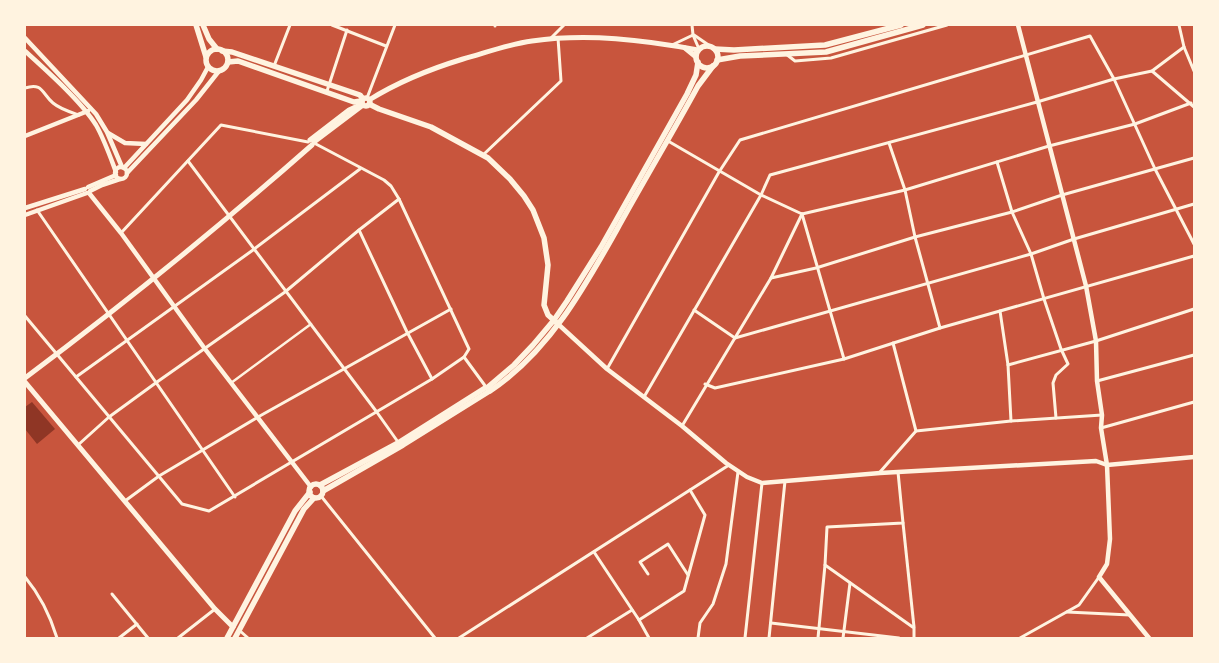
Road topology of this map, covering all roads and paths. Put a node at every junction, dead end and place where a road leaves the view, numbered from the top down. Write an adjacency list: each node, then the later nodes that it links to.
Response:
1 (196, 25): 30 (main road)
2 (203, 25): 26 (main road)
3 (290, 25): 34 (street)
4 (332, 25): 14 (street)
5 (395, 25): 21 (street)
6 (564, 25): 19 (street)
7 (692, 25): 16 (street)
8 (901, 25): 24 (main road)
9 (923, 25): 28 (main road)
10 (929, 25): 15 (street)
11 (947, 25): 15 (street)
12 (1018, 25): 29 (street)
13 (1179, 25): 23 (street)
14 (347, 30): 21 (street); 40 (street)
15 (930, 30): 28 (street)
16 (693, 35): 20 (street); 24 (street); 25 (street)
17 (25, 38): 46 (street)
18 (558, 38): 19 (main road); 20 (main road); 57 (street)
19 (551, 39): 43 (main road)
20 (672, 45): 22 (main road)
21 (386, 46): 43 (street)
22 (685, 47): 25 (main road); 31 (main road)
23 (1184, 47): 37 (street); 38 (street)
24 (712, 48): 25 (main road); 33 (main road)
25 (699, 49): 31 (main road)
26 (219, 50): 30 (main road); 32 (main road); 34 (main road)
27 (25, 52): 47 (street)
28 (786, 54): 33 (main road)
29 (1026, 54): 39 (street); 44 (street); 64 (street)
30 (206, 57): 35 (main road)
31 (697, 60): 33 (main road); 104 (main road)
32 (228, 62): 36 (main road); 42 (main road)
33 (715, 63): 52 (main road)
34 (274, 66): 40 (main road)
35 (208, 67): 36 (main road); 54 (street)
36 (219, 71): 66 (street)
37 (1152, 71): 39 (street); 45 (street)
38 (1194, 71)
39 (1114, 78): 44 (street); 49 (street)
40 (329, 84): 42 (street); 43 (main road)
41 (25, 88): 48 (street)
42 (327, 92): 43 (main road)
43 (365, 102): 53 (main road); 57 (main road)
44 (1037, 102): 55 (street); 56 (street)
45 (1193, 105): 49 (street)
46 (92, 108): 47 (street); 50 (street)
47 (86, 112): 48 (street); 65 (street)
48 (80, 116): 51 (street)
49 (1135, 124): 56 (street); 63 (street)
50 (107, 132): 54 (street); 61 (street)
51 (25, 136)
52 (668, 141): 64 (street); 104 (main road)
53 (311, 142): 59 (street); 62 (street); 80 (main road)
54 (146, 144): 61 (street)
55 (889, 144): 68 (street); 70 (street)
56 (1048, 146): 60 (street); 71 (street)
57 (483, 155): 104 (main road)
58 (1194, 158): 63 (street)
59 (188, 162): 80 (street); 82 (street)
60 (996, 162): 68 (street); 77 (street)
61 (123, 168): 65 (street); 66 (street)
62 (360, 169): 72 (street); 86 (street)
63 (1155, 169): 71 (street); 75 (street)
64 (720, 172): 70 (street); 120 (street)
65 (116, 173): 67 (street); 69 (street)
66 (127, 173): 67 (street)
67 (120, 179): 69 (street)
68 (905, 190): 78 (street); 83 (street)
69 (88, 191): 74 (street); 76 (street); 82 (street)
70 (761, 195): 78 (street); 98 (street)
71 (1062, 195): 77 (street); 84 (street)
72 (399, 199): 81 (street); 97 (street)
73 (1194, 204): 75 (street)
74 (25, 208)
75 (1175, 209): 84 (street); 85 (street)
76 (37, 210): 79 (street); 102 (street)
77 (1012, 212): 83 (street); 87 (street)
78 (802, 214): 89 (street); 90 (street)
79 (25, 215)
80 (230, 216): 86 (street); 91 (main road)
81 (359, 230): 94 (street); 107 (street)
82 (121, 234): 91 (street)
83 (915, 237): 89 (street); 92 (street)
84 (1074, 239): 87 (street); 93 (street)
85 (1194, 244)
86 (253, 250): 94 (street); 96 (street)
87 (1031, 254): 92 (street); 95 (street)
88 (1194, 256): 93 (street)
89 (816, 268): 90 (street); 100 (street)
90 (771, 278): 108 (street)
91 (154, 280): 96 (street); 102 (main road)
92 (928, 282): 100 (street); 106 (street)
93 (1086, 286): 95 (street); 110 (street)
94 (285, 292): 105 (street); 112 (street)
95 (1044, 299): 101 (street); 113 (street)
96 (174, 306): 109 (street); 112 (street)
97 (451, 309): 107 (street); 116 (street)
98 (694, 310): 108 (street); 130 (street)
99 (1194, 310): 110 (street)
100 (830, 311): 108 (street); 117 (street)
101 (1000, 311): 106 (street); 118 (street)
102 (110, 314): 109 (street); 114 (main road)
103 (25, 316): 114 (street)
104 (556, 322): 120 (street); 129 (main road)
105 (311, 324): 119 (street); 127 (street)
106 (940, 328): 111 (street)
107 (407, 332): 119 (street); 123 (street)
108 (735, 338): 128 (street)
109 (128, 339): 121 (street); 126 (street)
110 (1096, 341): 113 (street); 124 (street)
111 (893, 343): 117 (street); 140 (street)
112 (205, 349): 126 (street); 127 (street)
113 (1062, 349): 118 (street); 136 (street)
114 (57, 355): 121 (street); 122 (main road)
115 (1194, 355): 124 (street)
116 (464, 357): 123 (street); 129 (street)
117 (844, 359): 128 (street)
118 (1008, 364): 137 (street)
119 (344, 368): 132 (street); 134 (street)
120 (607, 369): 130 (street)
121 (76, 377): 135 (street)
122 (25, 378)
123 (432, 379): 132 (street)
124 (1098, 381): 133 (street)
125 (25, 382): 142 (main road)
126 (157, 382): 135 (street); 143 (street)
127 (231, 383): 134 (street)
128 (706, 384): 138 (street)
129 (487, 389): 141 (main road); 155 (main road)
130 (644, 398): 138 (street)
131 (1194, 402): 139 (street)
132 (376, 411): 141 (street); 145 (street)
133 (1102, 415): 136 (street); 139 (street)
134 (258, 416): 143 (street); 145 (street)
135 (109, 417): 142 (street); 151 (street)
136 (1056, 418): 137 (street)
137 (1011, 421): 140 (street)
138 (682, 426): 147 (street)
139 (1101, 428): 146 (street)
140 (916, 431): 150 (street)
141 (398, 443): 155 (main road)
142 (78, 444): 158 (main road)
143 (203, 450): 151 (street); 157 (street)
144 (1194, 457): 146 (street)
145 (292, 463): 156 (street); 157 (street)
146 (1107, 464): 149 (street); 165 (street)
147 (729, 465): 148 (street); 154 (street)
148 (738, 471): 153 (street); 191 (street)
149 (898, 472): 150 (street); 159 (street)
150 (880, 473): 152 (street)
151 (159, 476): 157 (street); 158 (street)
152 (785, 481): 153 (street); 173 (street)
153 (762, 483): 192 (street)
154 (690, 490): 160 (street); 164 (street)
155 (321, 491): 156 (main road); 156 (main road); 187 (street)
156 (312, 492): 175 (main road)
157 (235, 496)
158 (126, 501): 168 (main road)
159 (903, 523): 161 (street); 176 (street)
160 (594, 552): 169 (street); 188 (street)
161 (825, 565): 166 (street); 177 (street)
162 (648, 574): 164 (street)
163 (25, 576): 180 (street)
164 (688, 576): 172 (street)
165 (1099, 577): 170 (street); 171 (street)
166 (850, 583): 176 (street); 178 (street)
167 (112, 594): 174 (street)
168 (215, 609): 175 (main road); 183 (street)
169 (632, 610): 172 (street); 189 (street)
170 (1067, 612): 171 (street); 198 (street)
171 (1130, 615): 199 (street)
172 (639, 620): 190 (street)
173 (770, 623): 177 (street); 193 (street)
174 (137, 624): 181 (street); 182 (street)
175 (236, 628): 184 (main road); 185 (main road); 186 (street)
176 (914, 628): 197 (street)
177 (818, 629): 178 (street); 194 (street)
178 (844, 631): 179 (street); 195 (street)
179 (866, 636): 196 (street)
180 (56, 638)
181 (119, 638)
182 (148, 638)
183 (178, 638)
184 (227, 638)
185 (235, 638)
186 (248, 638)
187 (435, 638)
188 (459, 638)
189 (587, 638)
190 (649, 638)
191 (698, 638)
192 (745, 638)
193 (769, 638)
194 (818, 638)
195 (843, 638)
196 (899, 638)
197 (914, 638)
198 (1020, 638)
199 (1149, 638)

